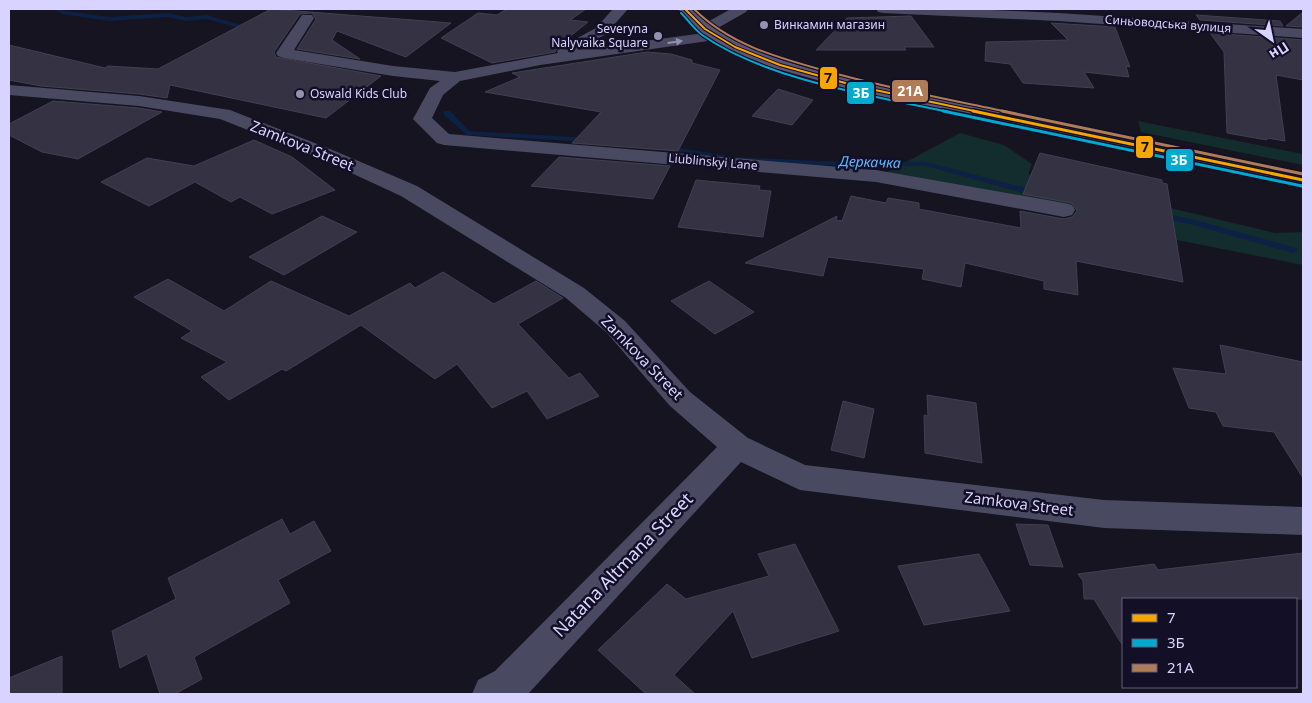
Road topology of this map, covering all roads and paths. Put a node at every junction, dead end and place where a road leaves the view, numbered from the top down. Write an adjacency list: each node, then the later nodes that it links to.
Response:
1 (621, 9): 11 (street)
2 (685, 9): 8 (main road)
3 (739, 9): 8 (street)
4 (883, 9): 5 (street, Синьоводська вулиця)
5 (892, 9): 9 (street, Синьоводська вулиця)
6 (1257, 16): 9 (street)
7 (307, 18): 12 (street)
8 (711, 32): 11 (street, one-way to 8); 14 (main road)
9 (1288, 32): 10 (street, Синьоводська вулиця)
10 (1303, 34)
11 (540, 60): 12 (street)
12 (454, 77): 15 (street, Liublinskyi Lane)
13 (9, 90): 16 (street, Zamkova Street)
14 (1303, 180)
15 (1064, 210)
16 (737, 446): 17 (street, Zamkova Street); 18 (street, Natana Altmana Street)
17 (1303, 521)
18 (501, 691)

